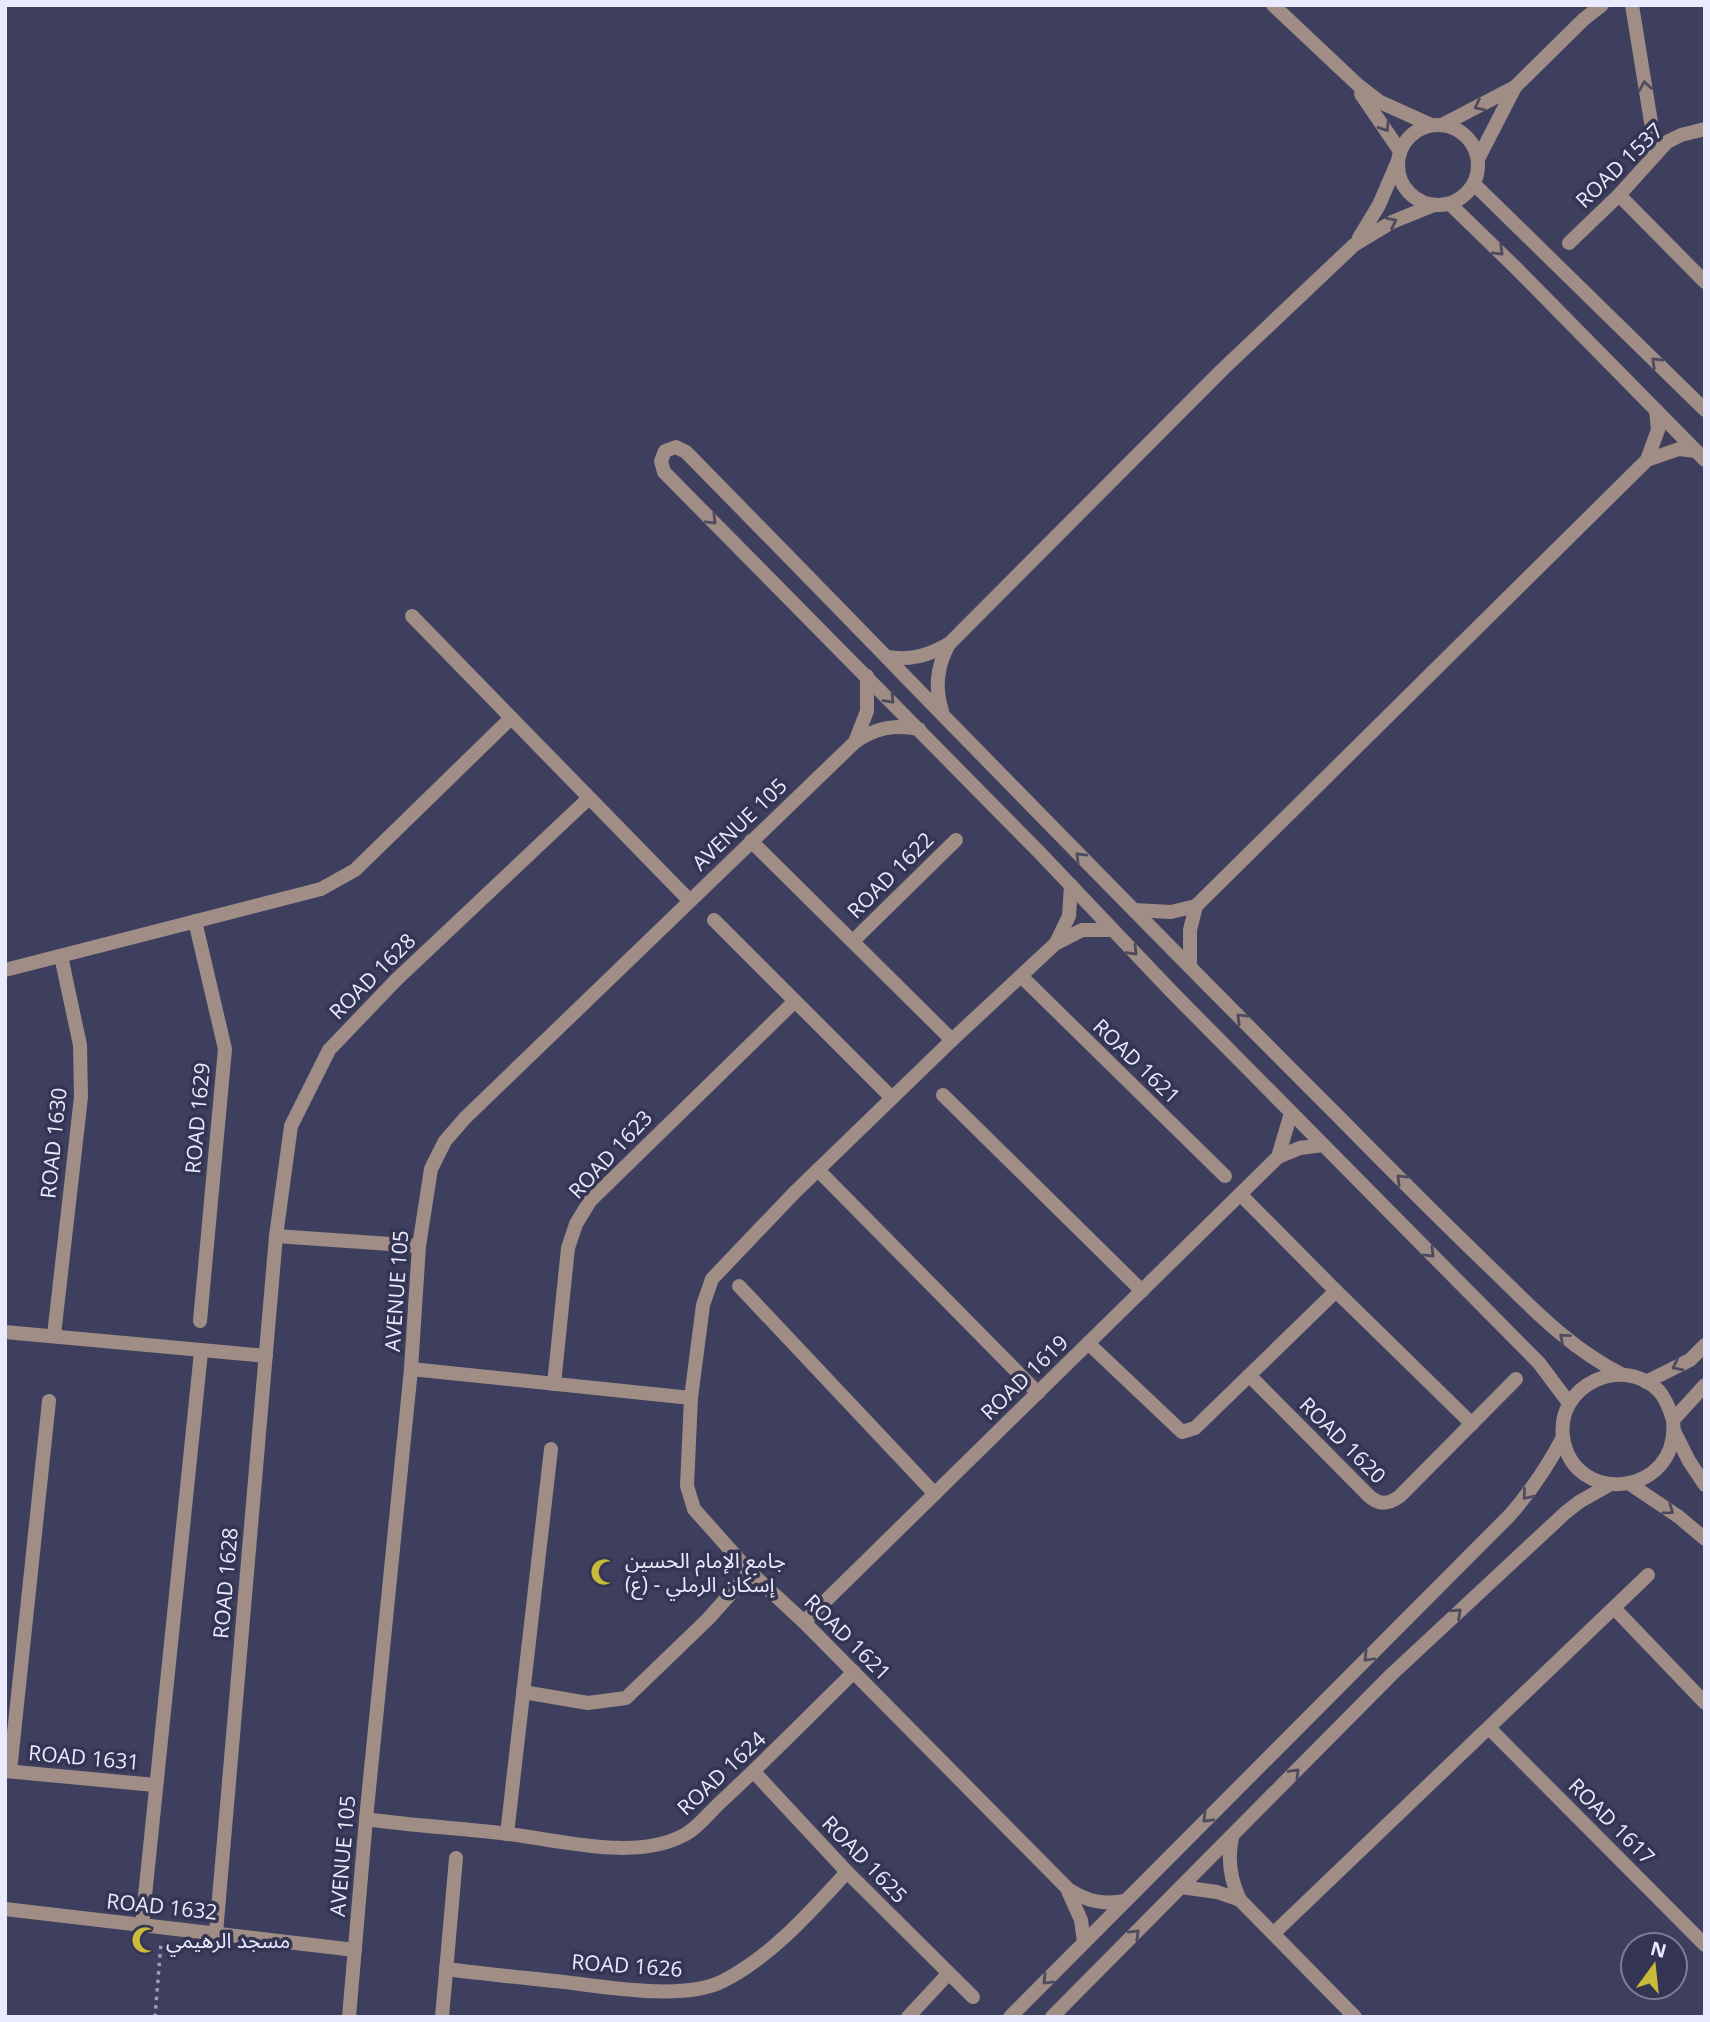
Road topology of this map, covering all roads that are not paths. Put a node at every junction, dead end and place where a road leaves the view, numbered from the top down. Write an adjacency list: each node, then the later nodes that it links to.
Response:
1 (1273, 5): 4 (street)
2 (1602, 5): 5 (street)
3 (1632, 5): 8 (street, one-way to 3)
4 (1337, 66): 6 (street); 9 (street, one-way to 9)
5 (1515, 87): 6 (street, one-way to 6); 10 (street)
6 (1437, 125): 9 (street); 10 (street)
7 (1705, 129): 8 (street, ROAD 1537)
8 (1656, 153): 12 (street, ROAD 1537)
9 (1399, 156): 14 (street); 16 (street)
10 (1478, 159): 11 (street)
11 (1474, 184): 13 (street); 19 (street, one-way to 11)
12 (1619, 195): 15 (street, ROAD 1537); 17 (street)
13 (1450, 204): 14 (street); 18 (street, one-way to 18)
14 (1434, 205): 16 (street, one-way to 14)
15 (1569, 243)
16 (1354, 245): 23 (street)
17 (1705, 282)
18 (1656, 410): 20 (street); 21 (street)
19 (1705, 410)
20 (1701, 456): 21 (street)
21 (1647, 460): 35 (street)
22 (412, 616): 27 (street)
23 (950, 643): 24 (street); 26 (street)
24 (887, 657): 25 (street, one-way to 25); 26 (street)
25 (867, 676): 28 (street, one-way to 28); 29 (street, AVENUE 105)
26 (943, 713): 36 (street, one-way to 26)
27 (511, 718): 30 (street); 38 (street)
28 (919, 729): 29 (street, AVENUE 105); 33 (street)
29 (854, 743): 32 (street, AVENUE 105)
30 (589, 798): 34 (street); 56 (street, ROAD 1628)
31 (956, 840): 40 (street, ROAD 1622)
32 (751, 841): 34 (street, AVENUE 105); 40 (street, ROAD 1622)
33 (1071, 885): 39 (street); 41 (street, ROAD 1621)
34 (689, 900): 57 (street, AVENUE 105)
35 (1196, 906): 36 (street); 43 (street)
36 (1134, 911): 43 (street)
37 (714, 920): 46 (street)
38 (195, 921): 42 (street); 61 (street, ROAD 1629)
39 (1113, 930): 41 (street, ROAD 1621); 50 (street, one-way to 50)
40 (853, 940): 47 (street, ROAD 1622)
41 (1055, 944): 45 (street, ROAD 1621)
42 (61, 956): 44 (street); 63 (street, ROAD 1630)
43 (1190, 967): 69 (street, one-way to 43)
44 (5, 970)
45 (1021, 976): 47 (street, ROAD 1621); 54 (street, ROAD 1621)
46 (794, 1002): 49 (street); 73 (street, ROAD 1623)
47 (952, 1040): 49 (street, ROAD 1621)
48 (943, 1094): 59 (street)
49 (891, 1098): 53 (street, ROAD 1621)
50 (1291, 1112): 51 (street); 52 (street, ROAD 1619)
51 (1323, 1145): 52 (street, ROAD 1619); 78 (street, one-way to 78)
52 (1278, 1157): 55 (street, ROAD 1619)
53 (818, 1170): 75 (street); 76 (street, ROAD 1621)
54 (1225, 1176)
55 (1240, 1194): 59 (street, ROAD 1619); 60 (street)
56 (276, 1236): 57 (street); 67 (street, ROAD 1628)
57 (419, 1246): 68 (street, AVENUE 105)
58 (739, 1286): 86 (street)
59 (1142, 1291): 64 (street, ROAD 1619)
60 (1336, 1291): 70 (street); 79 (street)
61 (200, 1321)
62 (5, 1332): 63 (street)
63 (54, 1335): 66 (street)
64 (1088, 1343): 70 (street); 75 (street, ROAD 1619)
65 (1705, 1345): 72 (street, one-way to 72)
66 (201, 1352): 67 (street); 98 (street)
67 (266, 1356): 110 (street, ROAD 1628)
68 (411, 1369): 73 (street); 99 (street, AVENUE 105)
69 (1621, 1374): 72 (street); 78 (street)
70 (1250, 1376): 79 (street, ROAD 1620)
71 (1516, 1379): 79 (street, ROAD 1620)
72 (1646, 1382): 80 (street)
73 (554, 1384): 76 (street)
74 (1705, 1385): 80 (street)
75 (1038, 1393): 86 (street, ROAD 1619)
76 (691, 1398): 88 (street, ROAD 1621)
77 (49, 1401): 96 (street, ROAD 1631)
78 (1569, 1403): 81 (street)
79 (1472, 1423)
80 (1674, 1426): 83 (street); 85 (street)
81 (1563, 1437): 84 (street); 107 (street, one-way to 107)
82 (551, 1449): 93 (street)
83 (1630, 1484): 84 (street); 87 (street, one-way to 87)
84 (1609, 1485): 101 (street, one-way to 84)
85 (1705, 1485)
86 (935, 1493): 91 (street, ROAD 1619)
87 (1705, 1539)
88 (750, 1572): 91 (street, ROAD 1621); 93 (street)
89 (1648, 1575): 90 (street)
90 (1614, 1608): 94 (street); 95 (street)
91 (804, 1622): 92 (street, ROAD 1621)
92 (853, 1672): 97 (street, ROAD 1624); 105 (street, ROAD 1621)
93 (523, 1692): 100 (street)
94 (1705, 1703)
95 (1489, 1728): 111 (street); 113 (street, ROAD 1617)
96 (8, 1771): 98 (street, ROAD 1631)
97 (754, 1772): 100 (street, ROAD 1624); 103 (street, ROAD 1625)
98 (155, 1785): 109 (street)
99 (366, 1819): 100 (street, ROAD 1624); 114 (street, AVENUE 105)
100 (507, 1834)
101 (1231, 1838): 104 (street); 106 (street)
102 (456, 1858): 115 (street)
103 (847, 1872): 115 (street, ROAD 1626); 116 (street, ROAD 1625)
104 (1181, 1887): 106 (street); 122 (street, one-way to 104)
105 (1068, 1889): 107 (street, ROAD 1621); 112 (street, ROAD 1621)
106 (1240, 1900): 111 (street)
107 (1125, 1901): 112 (street)
108 (5, 1909): 109 (street, ROAD 1632)
109 (142, 1924): 110 (street, ROAD 1632)
110 (216, 1933): 114 (street, ROAD 1632)
111 (1274, 1933): 123 (street)
112 (1084, 1942): 121 (street, one-way to 121)
113 (1705, 1945)
114 (355, 1950): 118 (street, AVENUE 105)
115 (446, 1969): 119 (street)
116 (948, 1974): 117 (street, ROAD 1625); 120 (street)
117 (973, 1997)
118 (349, 2017)
119 (442, 2017)
120 (908, 2017)
121 (1010, 2017)
122 (1052, 2017)
123 (1355, 2017)

